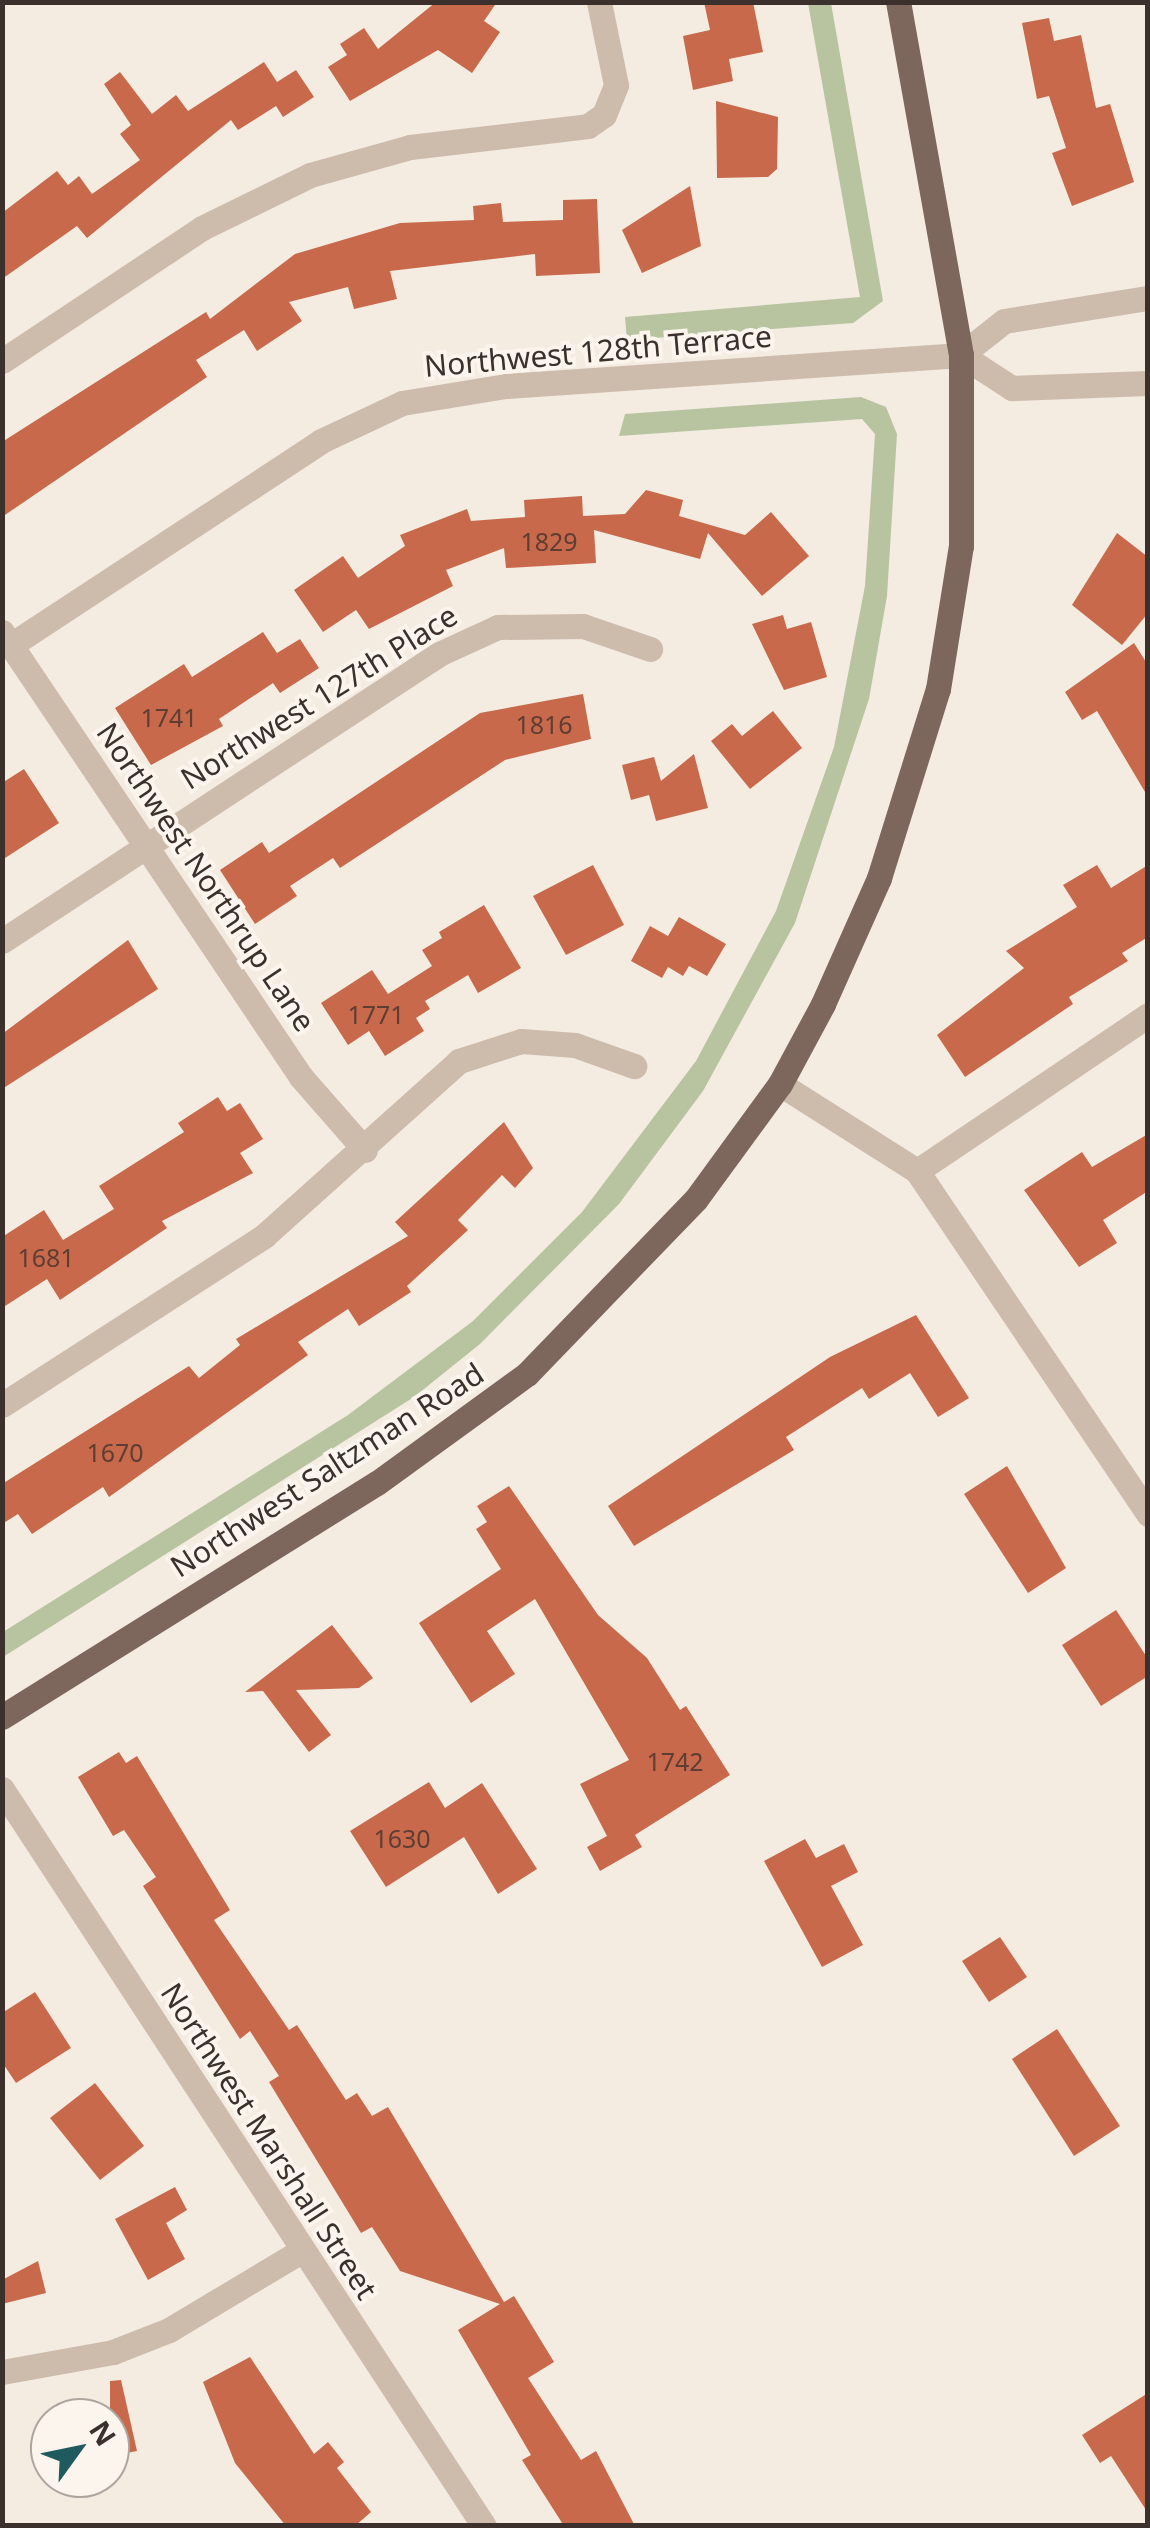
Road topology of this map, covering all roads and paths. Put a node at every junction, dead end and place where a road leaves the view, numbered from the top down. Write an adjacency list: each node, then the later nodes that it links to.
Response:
1 (600, 2): 5 (street)
2 (898, 2): 4 (main road, Northwest Saltzman Road)
3 (1148, 298): 4 (street)
4 (961, 356): 6 (street); 7 (street, Northwest 128th Terrace); 13 (main road, Northwest Saltzman Road)
5 (2, 361)
6 (1148, 383)
7 (7, 639): 9 (street, Northwest Northrup Lane)
8 (650, 649): 9 (street, Northwest 127th Place)
9 (146, 845): 10 (street, Northwest 127th Place); 14 (street, Northwest Northrup Lane)
10 (2, 941)
11 (1148, 1016): 15 (street)
12 (634, 1066): 14 (street)
13 (780, 1084): 15 (street); 18 (main road, Northwest Saltzman Road)
14 (365, 1150): 16 (street)
15 (917, 1171): 17 (street)
16 (2, 1405)
17 (1148, 1514)
18 (2, 1717)
19 (2, 1789): 20 (street, Northwest Marshall Street)
20 (301, 2251): 21 (street); 22 (street, Northwest Marshall Street)
21 (2, 2372)
22 (484, 2526)

